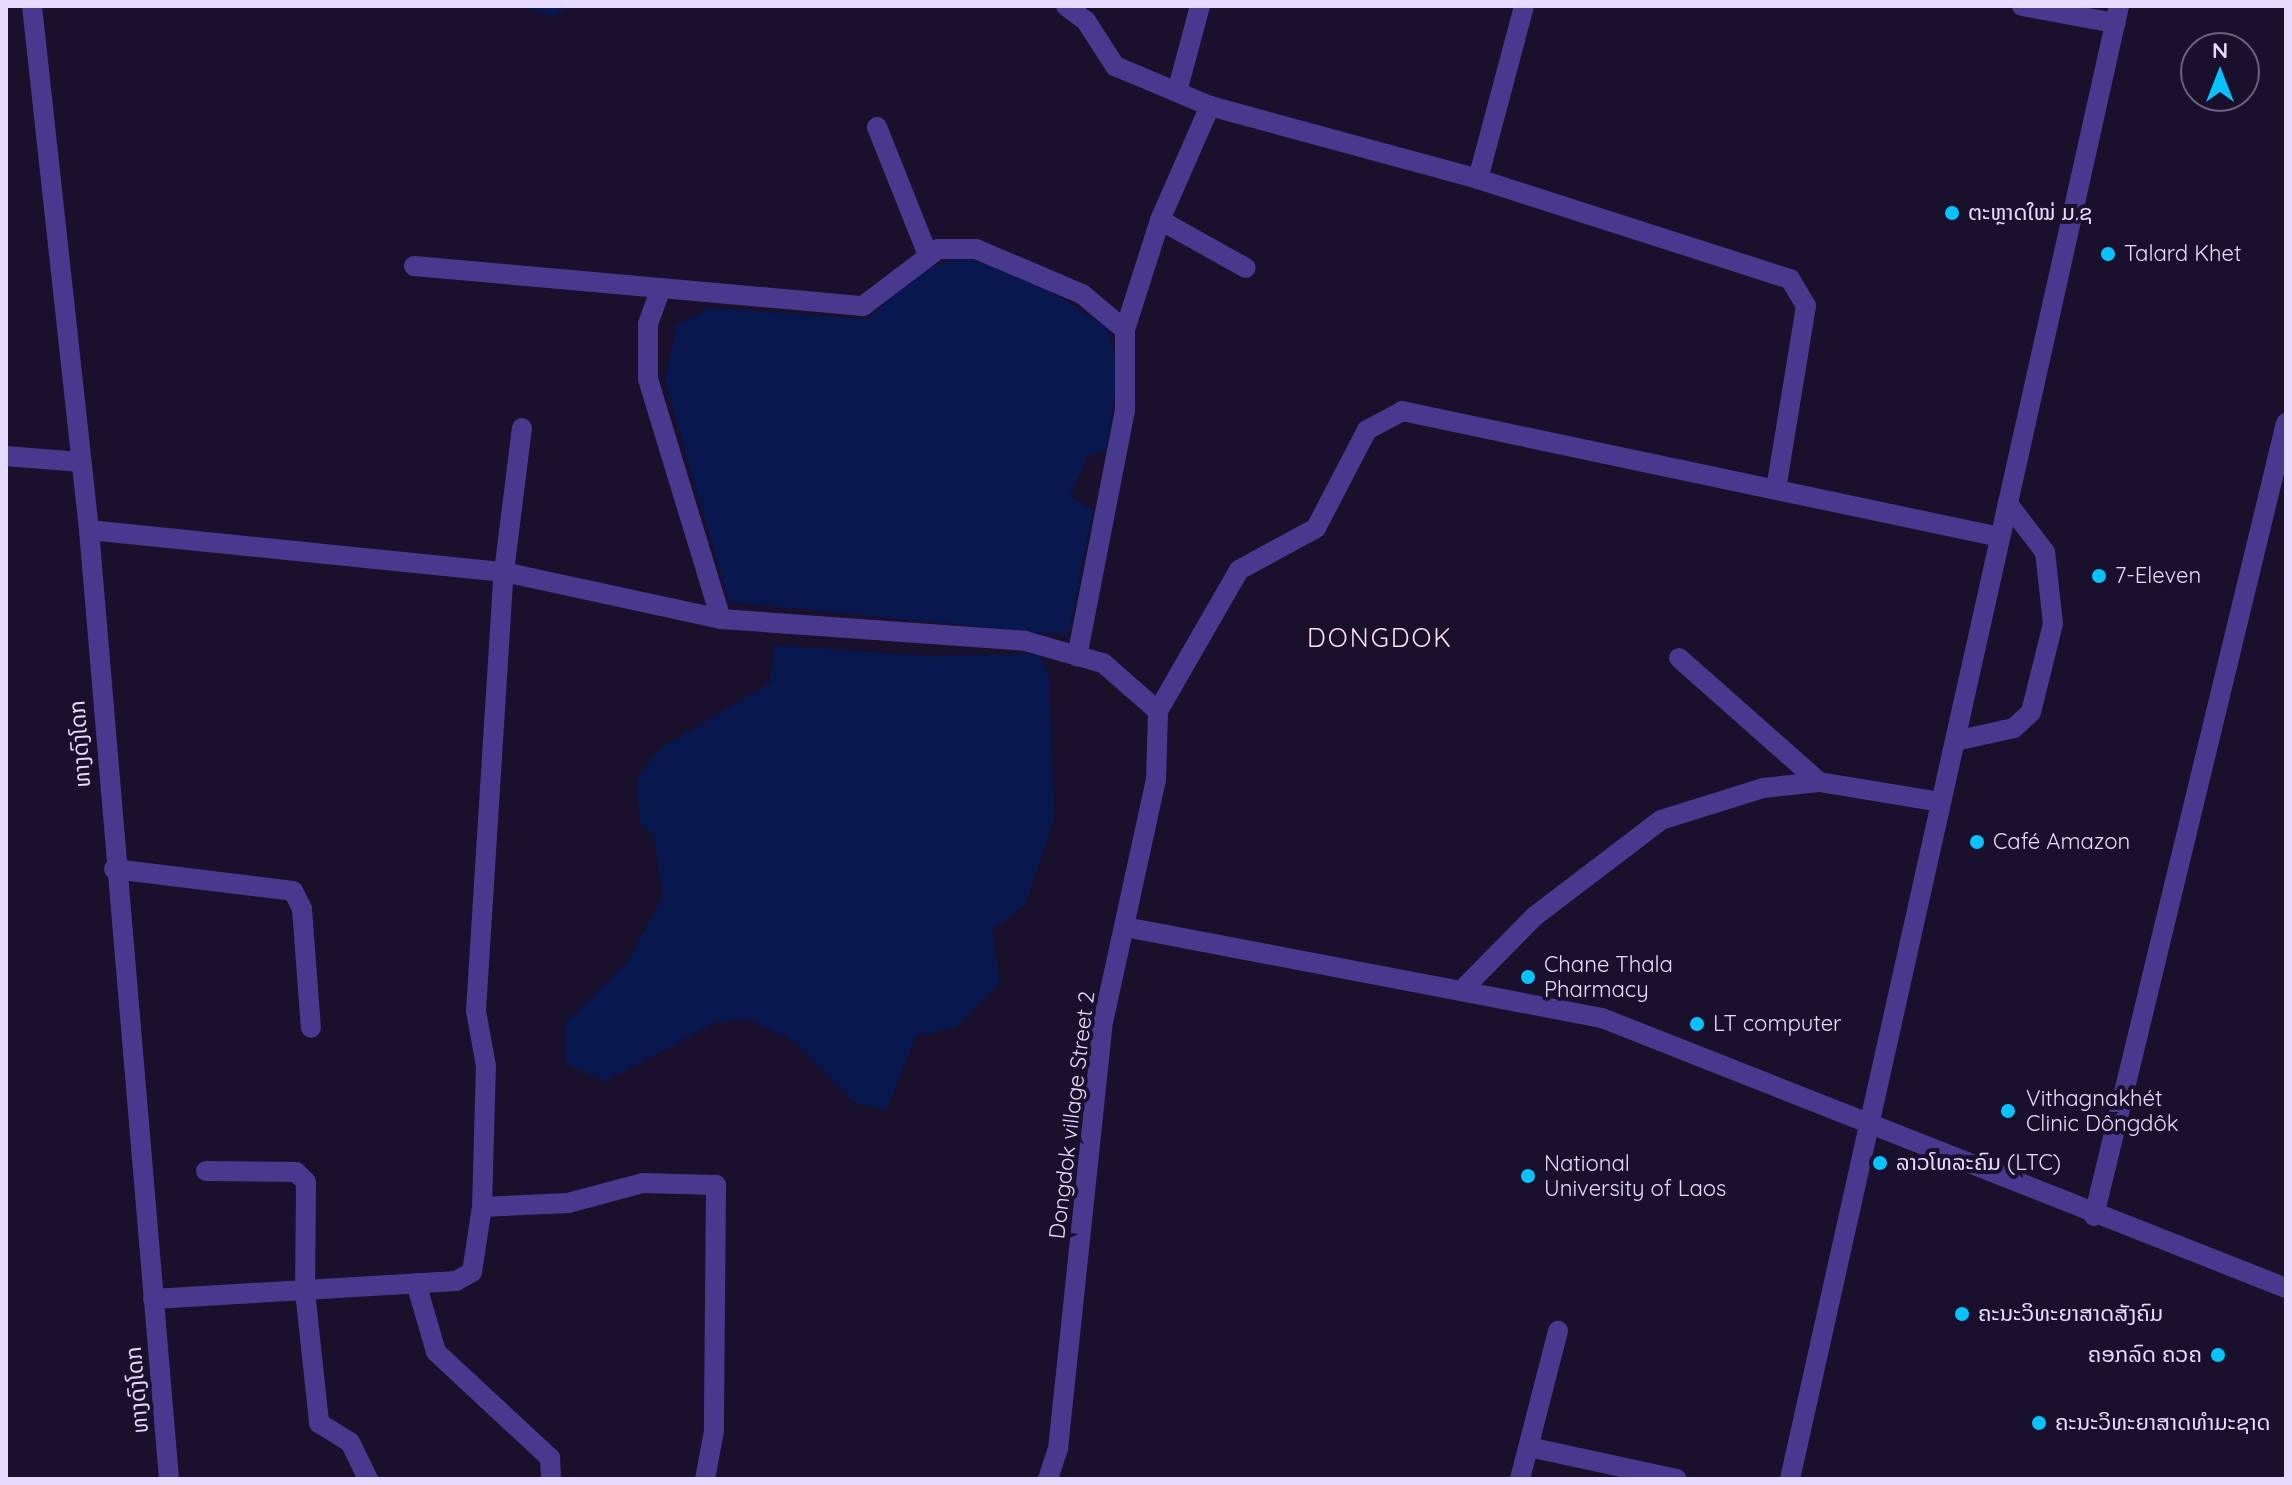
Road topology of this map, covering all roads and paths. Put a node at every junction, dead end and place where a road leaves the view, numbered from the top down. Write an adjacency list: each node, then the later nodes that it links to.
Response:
1 (32, 6): 20 (street, ທາງດົງໂດກ)
2 (1066, 6): 7 (street)
3 (1200, 6): 7 (street)
4 (1524, 6): 10 (street)
5 (2022, 6): 6 (street)
6 (2117, 14): 22 (street)
7 (1178, 88): 8 (street)
8 (1210, 106): 10 (street); 11 (street)
9 (877, 127): 12 (street)
10 (1478, 179): 21 (street)
11 (1160, 220): 14 (street); 16 (street)
12 (928, 255): 15 (street); 16 (street)
13 (414, 266): 15 (street)
14 (1246, 268)
15 (661, 288): 26 (street)
16 (1125, 330): 27 (street)
17 (2286, 423): 40 (street)
18 (522, 428): 25 (street)
19 (6, 456): 20 (street)
20 (81, 462): 23 (street, ທາງດົງໂດກ)
21 (1776, 490): 24 (street); 29 (street)
22 (2008, 504): 24 (street); 30 (street)
23 (89, 530): 25 (street); 33 (street, ທາງດົງໂດກ)
24 (2000, 537): 30 (street)
25 (504, 572): 26 (street); 39 (street)
26 (721, 619): 27 (street)
27 (1077, 656): 29 (street)
28 (1679, 658): 31 (street)
29 (1158, 711): 34 (street, Dongdok village Street 2)
30 (1955, 741): 32 (street)
31 (1819, 782): 32 (street); 35 (street)
32 (1941, 802): 37 (street)
33 (114, 869): 36 (street); 44 (street, ທາງດົງໂດກ)
34 (1125, 927): 35 (street); 51 (street, Dongdok village Street 2)
35 (1461, 991): 37 (street)
36 (311, 1028)
37 (1871, 1119): 40 (street); 54 (street)
38 (206, 1171): 43 (street)
39 (482, 1207): 41 (street); 50 (street)
40 (2094, 1216): 42 (street)
41 (416, 1283): 43 (street); 49 (street)
42 (2286, 1288)
43 (305, 1291): 44 (street); 48 (street)
44 (153, 1299): 47 (street, ທາງດົງໂດກ)
45 (1558, 1331): 46 (street)
46 (1529, 1447): 52 (street); 53 (street)
47 (169, 1479)
48 (368, 1479)
49 (551, 1479)
50 (705, 1479)
51 (1048, 1479)
52 (1520, 1479)
53 (1677, 1479)
54 (1790, 1479)

